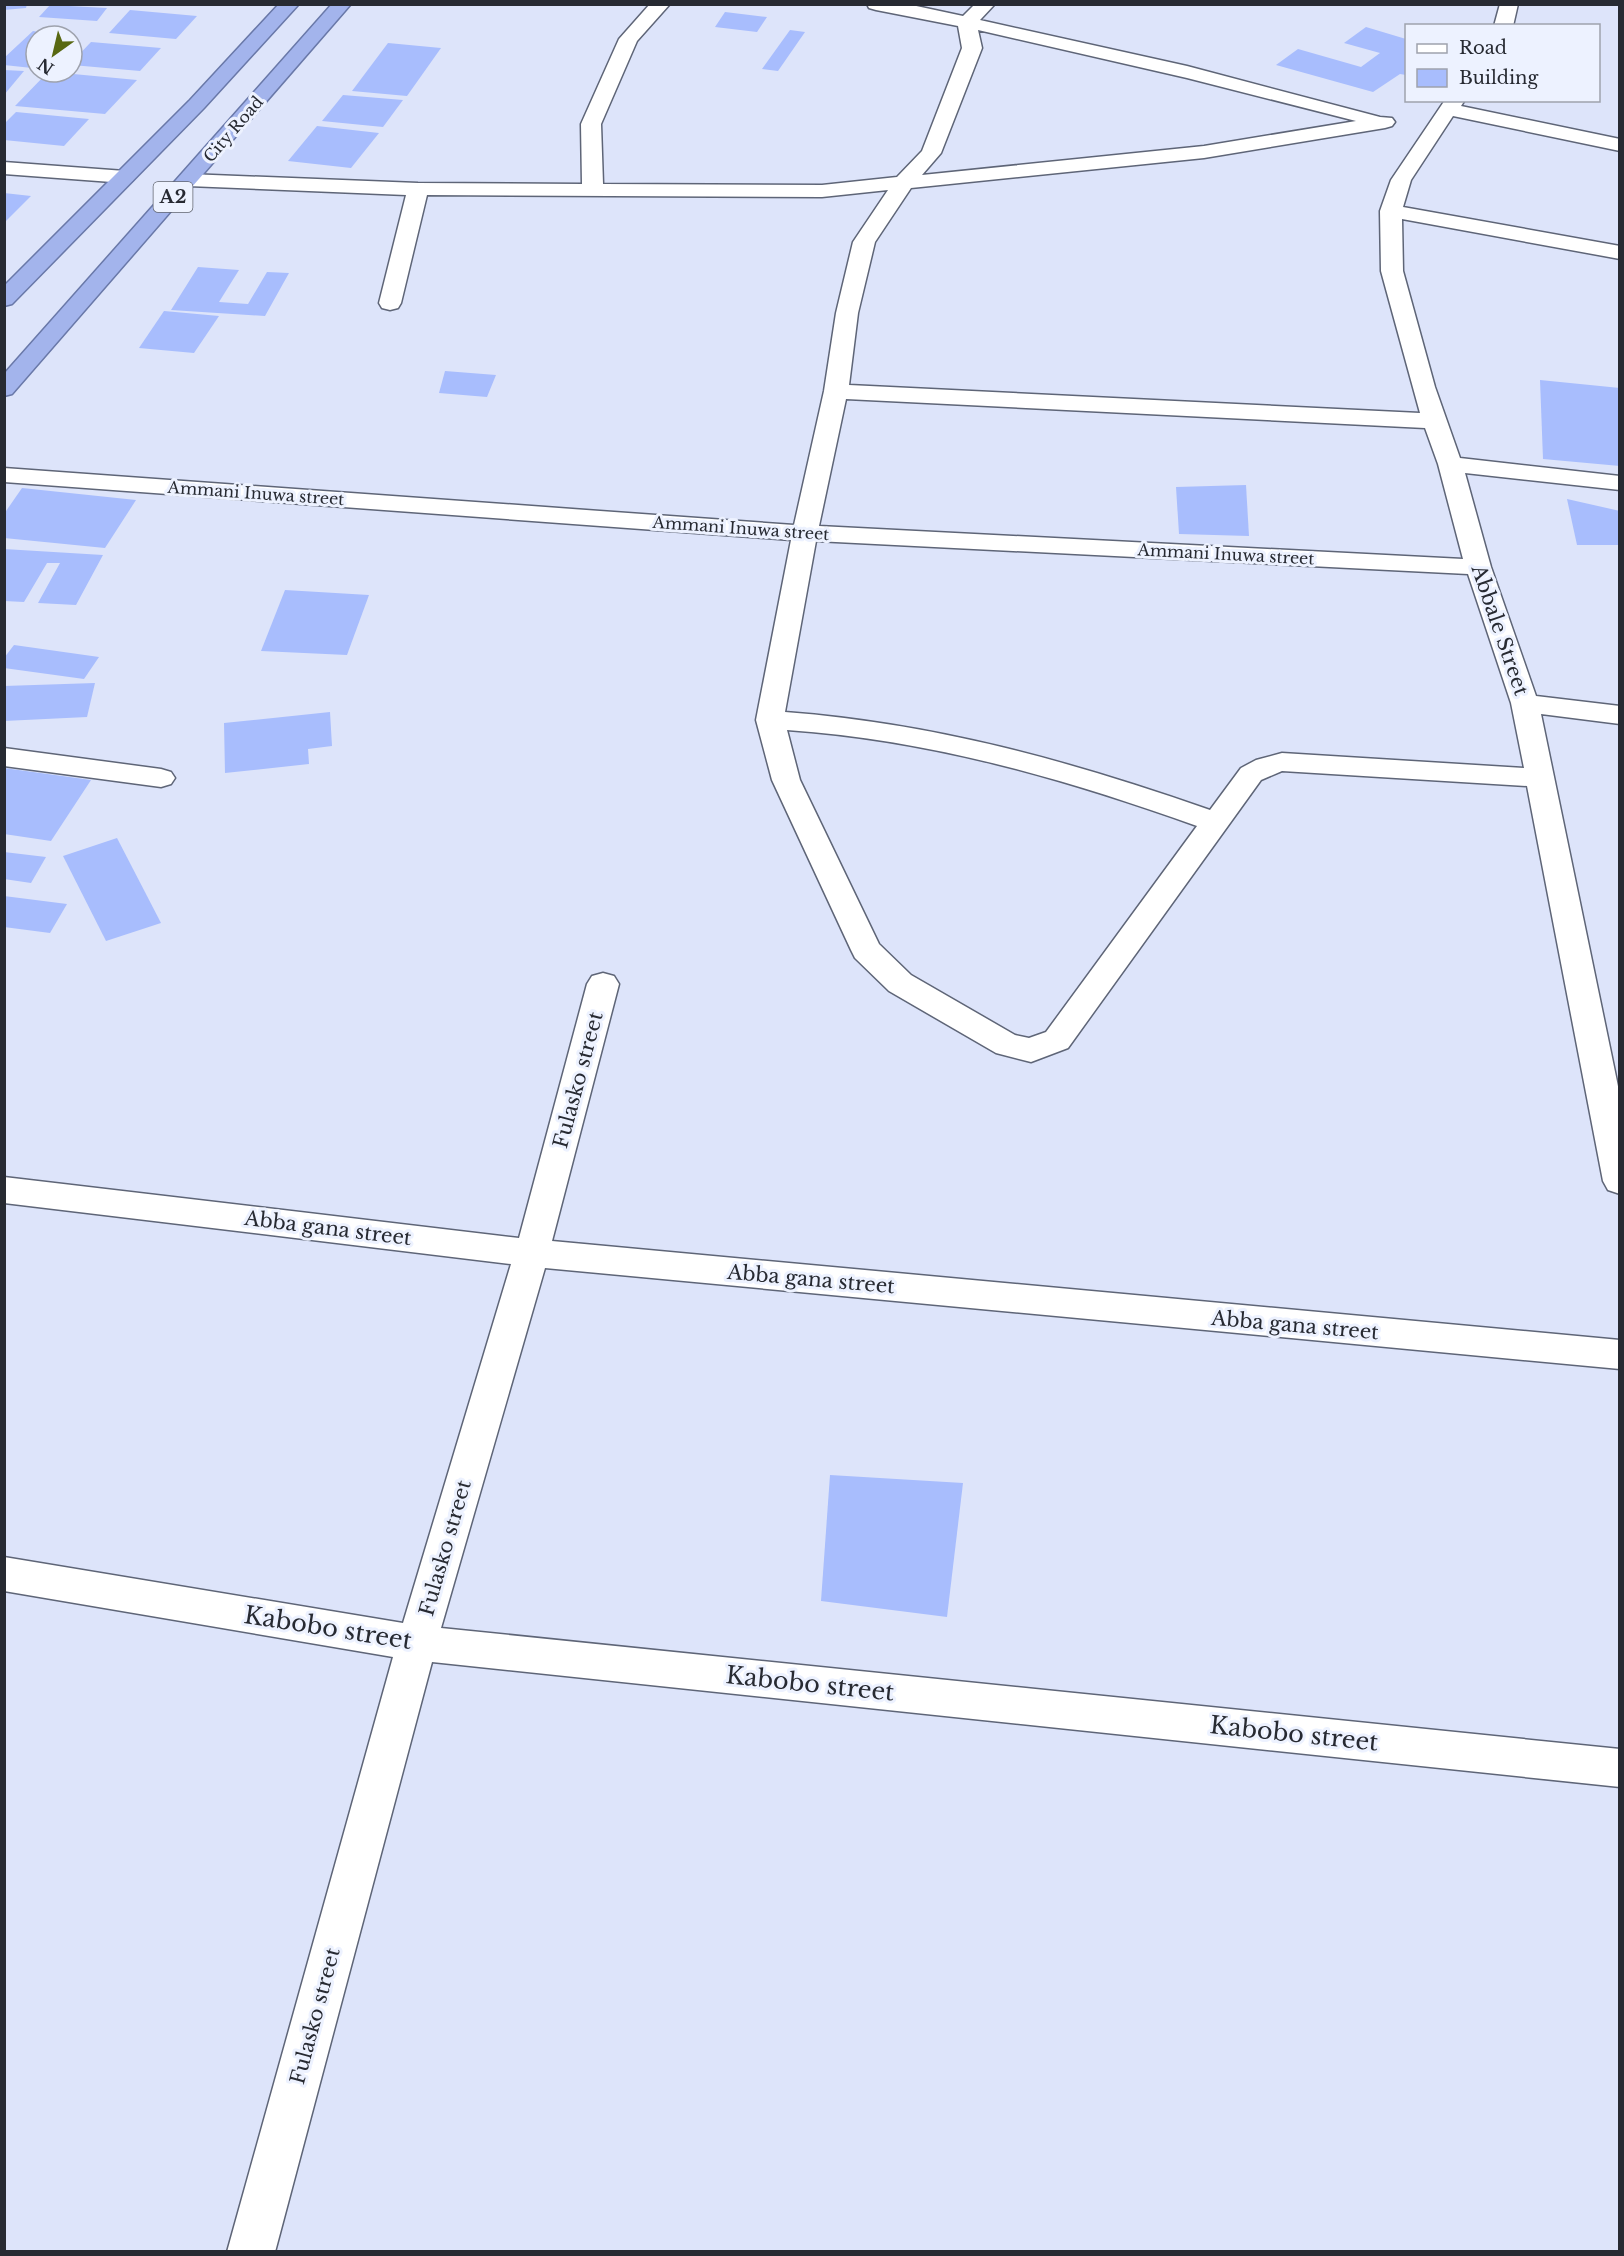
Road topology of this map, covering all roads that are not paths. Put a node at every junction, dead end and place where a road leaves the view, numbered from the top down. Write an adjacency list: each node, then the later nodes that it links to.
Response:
1 (290, 4): 12 (highway, A2)
2 (342, 4): 13 (highway, City Road / A2)
3 (661, 4): 16 (street)
4 (876, 4): 6 (street)
5 (1509, 4): 7 (street)
6 (976, 13): 9 (street); 14 (street)
7 (1504, 24)
8 (1452, 105): 9 (street, Abbale Street); 10 (street)
9 (1409, 126): 14 (street); 17 (street, Abbale Street)
10 (1620, 145)
11 (4, 168): 12 (street)
12 (125, 177): 19 (highway, A2)
13 (188, 180): 15 (street); 21 (highway, City Road / A2)
14 (905, 181): 16 (street); 22 (street)
15 (418, 189): 16 (street); 20 (street)
16 (593, 190)
17 (1391, 211): 18 (street); 23 (street, Abbale Street)
18 (1620, 253)
19 (4, 299)
20 (390, 303)
21 (4, 389)
22 (836, 390): 23 (street); 27 (street)
23 (1435, 422): 24 (street, Abbale Street)
24 (1450, 464): 26 (street); 28 (street, Abbale Street)
25 (4, 475): 27 (street, Ammani Inuwa street)
26 (1620, 483)
27 (805, 533): 28 (street, Ammani Inuwa street); 31 (street)
28 (1478, 567): 29 (street, Abbale Street)
29 (1525, 703): 30 (street); 34 (street, Abbale Street)
30 (1620, 715)
31 (770, 720): 35 (street); 35 (street)
32 (4, 757): 33 (street)
33 (161, 778)
34 (1539, 778): 35 (street); 37 (street, Abbale Street)
35 (1217, 823)
36 (603, 984): 39 (street, Fulasko street)
37 (1620, 1181)
38 (4, 1190): 39 (street, Abba gana street)
39 (532, 1253): 40 (street, Abba gana street); 42 (street, Fulasko street)
40 (1620, 1356)
41 (4, 1574): 42 (street, Kabobo street)
42 (417, 1643): 43 (street, Kabobo street); 44 (street, Fulasko street)
43 (1620, 1768)
44 (251, 2252)

